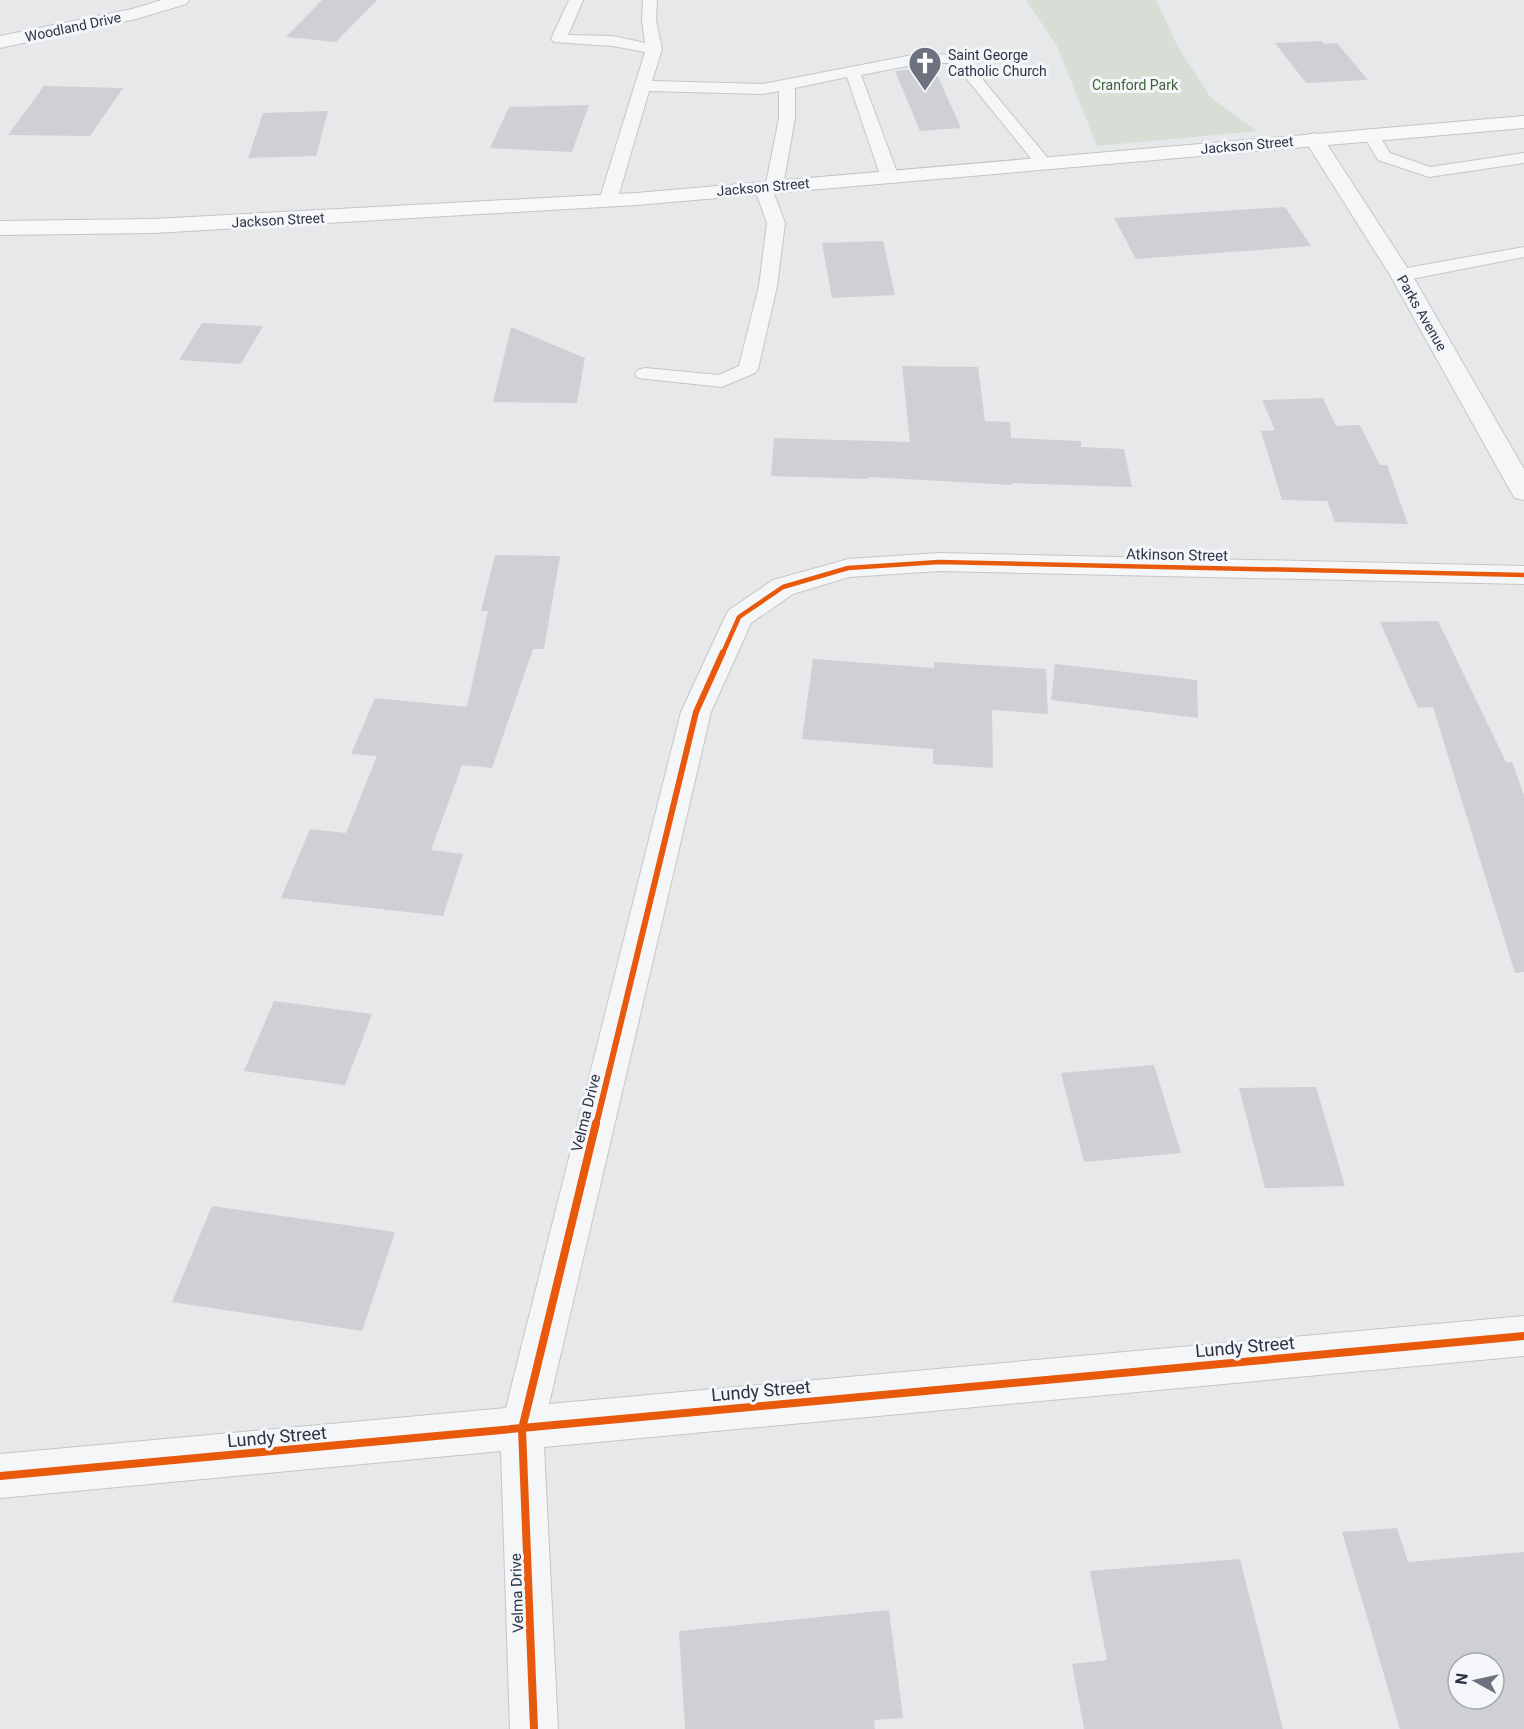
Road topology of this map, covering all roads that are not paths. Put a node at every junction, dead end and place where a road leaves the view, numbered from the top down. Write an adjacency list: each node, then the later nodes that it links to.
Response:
1 (180, 0): 4 (street, Woodland Drive)
2 (576, 0): 5 (lane)
3 (650, 0): 5 (lane)
4 (0, 42)
5 (654, 49): 8 (lane)
6 (853, 73): 7 (lane); 13 (lane); 14 (lane)
7 (787, 85): 8 (lane); 15 (lane)
8 (643, 86): 16 (lane)
9 (1524, 122): 10 (main road, Jackson Street)
10 (1371, 135): 11 (main road, Jackson Street); 12 (lane)
11 (1314, 139): 13 (main road, Jackson Street); 19 (street, Parks Avenue)
12 (1524, 158)
13 (1044, 163): 14 (main road, Jackson Street)
14 (889, 175): 15 (main road, Jackson Street)
15 (769, 187): 16 (main road, Jackson Street); 20 (lane)
16 (608, 201): 17 (main road, Jackson Street)
17 (0, 228)
18 (1524, 252): 19 (lane)
19 (1401, 275): 21 (street, Parks Avenue)
20 (645, 374)
21 (1524, 492)
22 (831, 573): 23 (street, Atkinson Street); 25 (street, Velma Drive)
23 (1524, 574)
24 (1524, 1336): 25 (street, Lundy Street)
25 (522, 1429): 26 (street, Lundy Street); 27 (street, Velma Drive)
26 (0, 1476)
27 (534, 1729)

